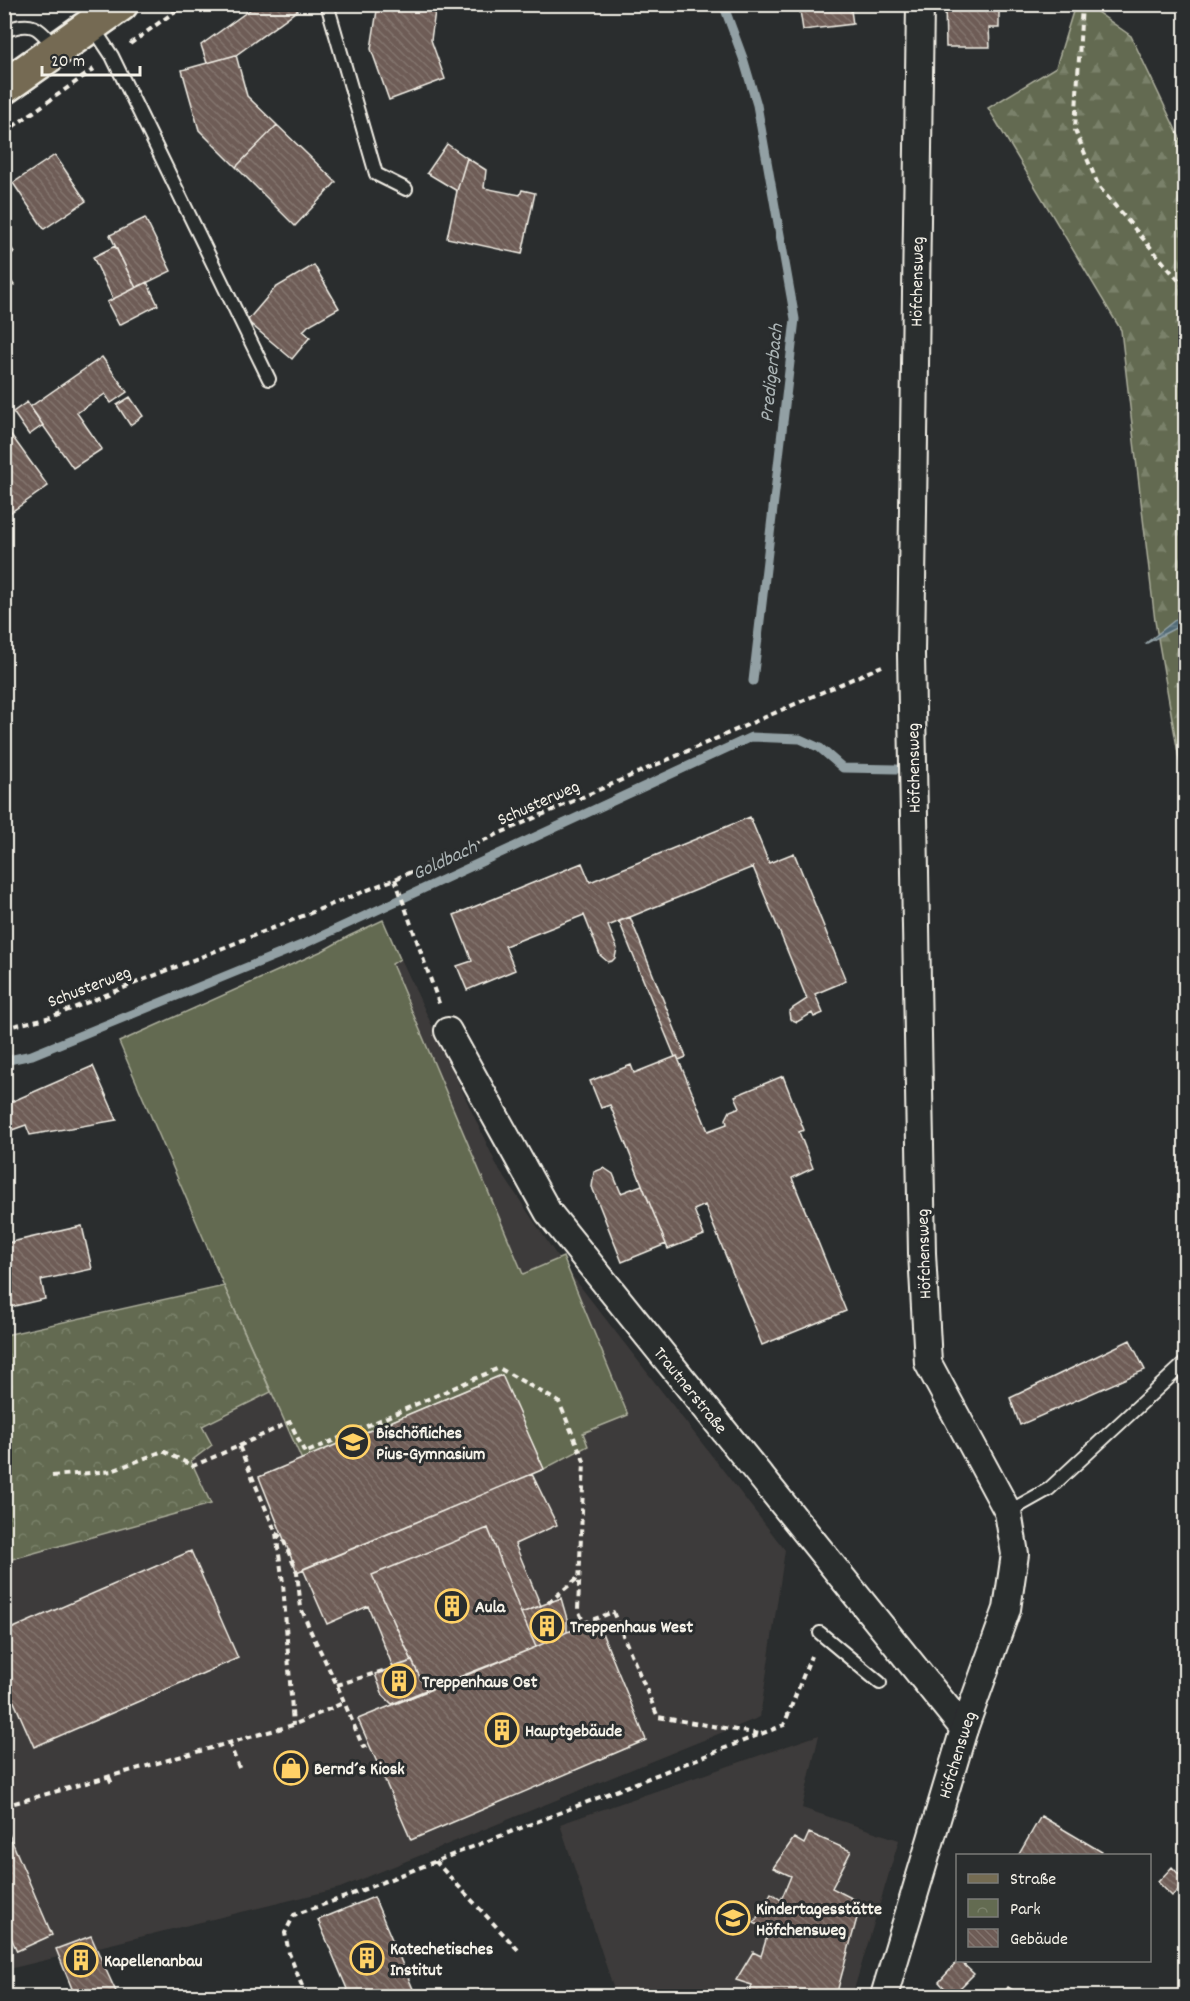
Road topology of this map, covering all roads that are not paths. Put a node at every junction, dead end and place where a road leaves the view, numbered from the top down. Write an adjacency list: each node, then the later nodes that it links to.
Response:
1 (121, 4): 4 (main road)
2 (327, 4): 8 (lane)
3 (920, 4): 12 (street, Höfchensweg)
4 (91, 25): 6 (main road); 9 (lane)
5 (4, 31): 6 (lane)
6 (57, 50): 7 (main road)
7 (4, 87)
8 (406, 189)
9 (269, 379)
10 (448, 1031): 15 (street, Trautnerstraße)
11 (1185, 1362): 12 (lane)
12 (1008, 1512): 15 (street, Höfchensweg)
13 (820, 1633): 14 (lane)
14 (880, 1683)
15 (964, 1729): 16 (street, Höfchensweg)
16 (884, 1996)

